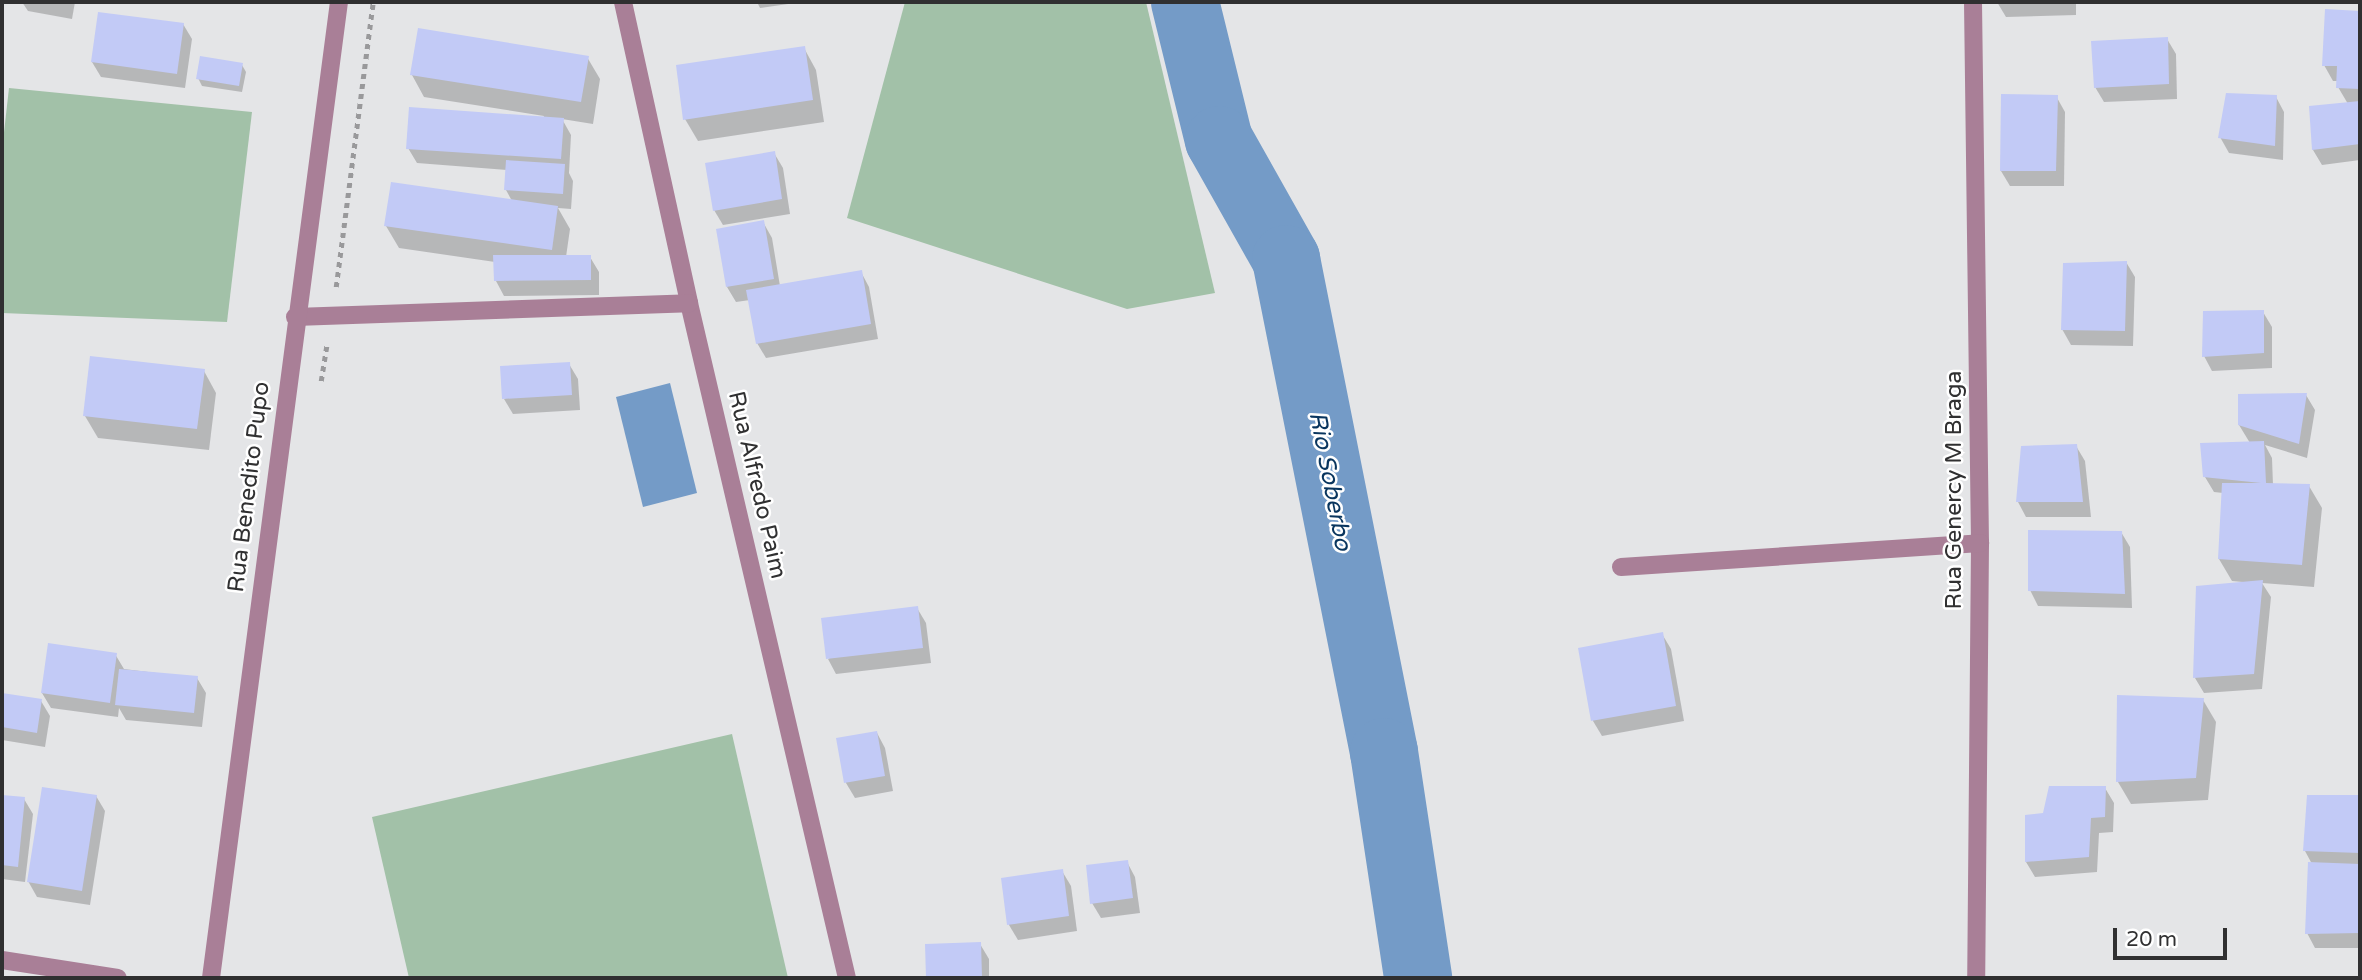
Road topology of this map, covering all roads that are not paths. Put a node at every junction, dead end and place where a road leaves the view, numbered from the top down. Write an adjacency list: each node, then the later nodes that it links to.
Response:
1 (339, 2): 5 (street, Rua Benedito Pupo)
2 (623, 2): 4 (street, Rua Alfredo Paim)
3 (1973, 2): 6 (street, Rua Genercy M Braga)
4 (689, 303): 5 (street); 11 (street, Rua Alfredo Paim)
5 (295, 317): 10 (street, Rua Benedito Pupo)
6 (1980, 543): 7 (street); 12 (street, Rua Genercy M Braga)
7 (1621, 567)
8 (2, 960): 9 (street)
9 (117, 978)
10 (211, 978)
11 (847, 978)
12 (1976, 978)

